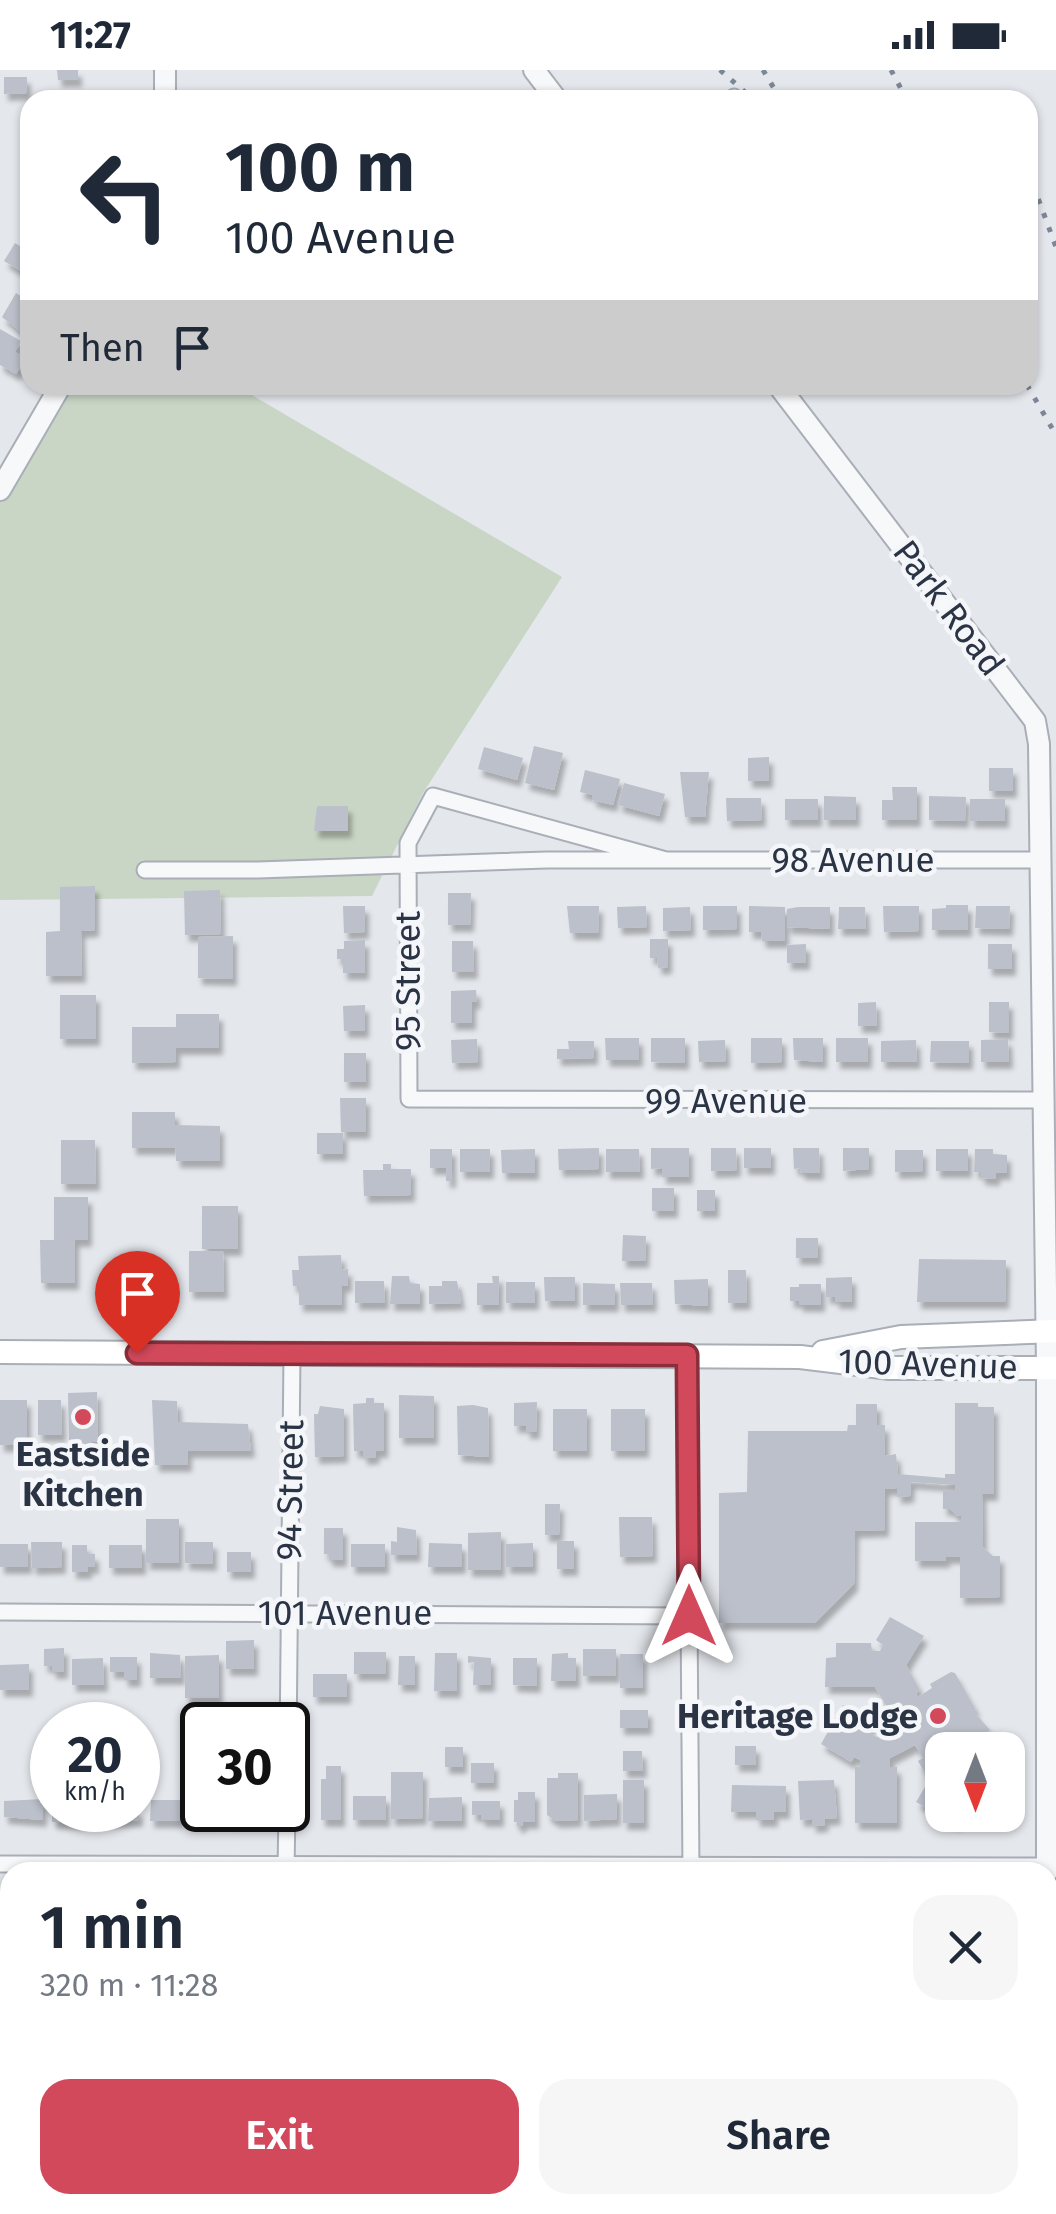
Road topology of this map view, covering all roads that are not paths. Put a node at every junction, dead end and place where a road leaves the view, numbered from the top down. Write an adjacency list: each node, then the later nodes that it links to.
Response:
1 (534, 70): 2 (street)
2 (549, 90)
3 (55, 395): 5 (street)
4 (786, 395): 7 (street, Park Road)
5 (0, 490)
6 (666, 860): 7 (street, 98 Avenue); 8 (street, 98 Avenue); 8 (street, 98 Avenue)
7 (1041, 860): 11 (street, Park Road)
8 (408, 862): 9 (street, 98 Avenue); 10 (street, 95 Street)
9 (145, 870)
10 (409, 1100): 11 (street, 99 Avenue)
11 (1043, 1100): 12 (street, Park Road)
12 (1051, 1331): 16 (main road, 100 Avenue); 17 (street, Park Road)
13 (0, 1352): 14 (main road, 100 Avenue)
14 (292, 1354): 15 (main road, 100 Avenue); 19 (street, 94 Street)
15 (687, 1355): 16 (main road, 100 Avenue); 20 (street)
16 (800, 1357): 17 (main road, 100 Avenue)
17 (1052, 1368): 21 (street, Park Road)
18 (0, 1612): 19 (street, 101 Avenue)
19 (288, 1612): 20 (street, 101 Avenue); 22 (street, 94 Street)
20 (689, 1616): 26 (street)
21 (1051, 1640): 23 (street, Park Road)
22 (288, 1702)
23 (1051, 1720): 27 (street, Park Road)
24 (287, 1832): 25 (street)
25 (286, 1862)
26 (691, 1862)
27 (1047, 1862)

